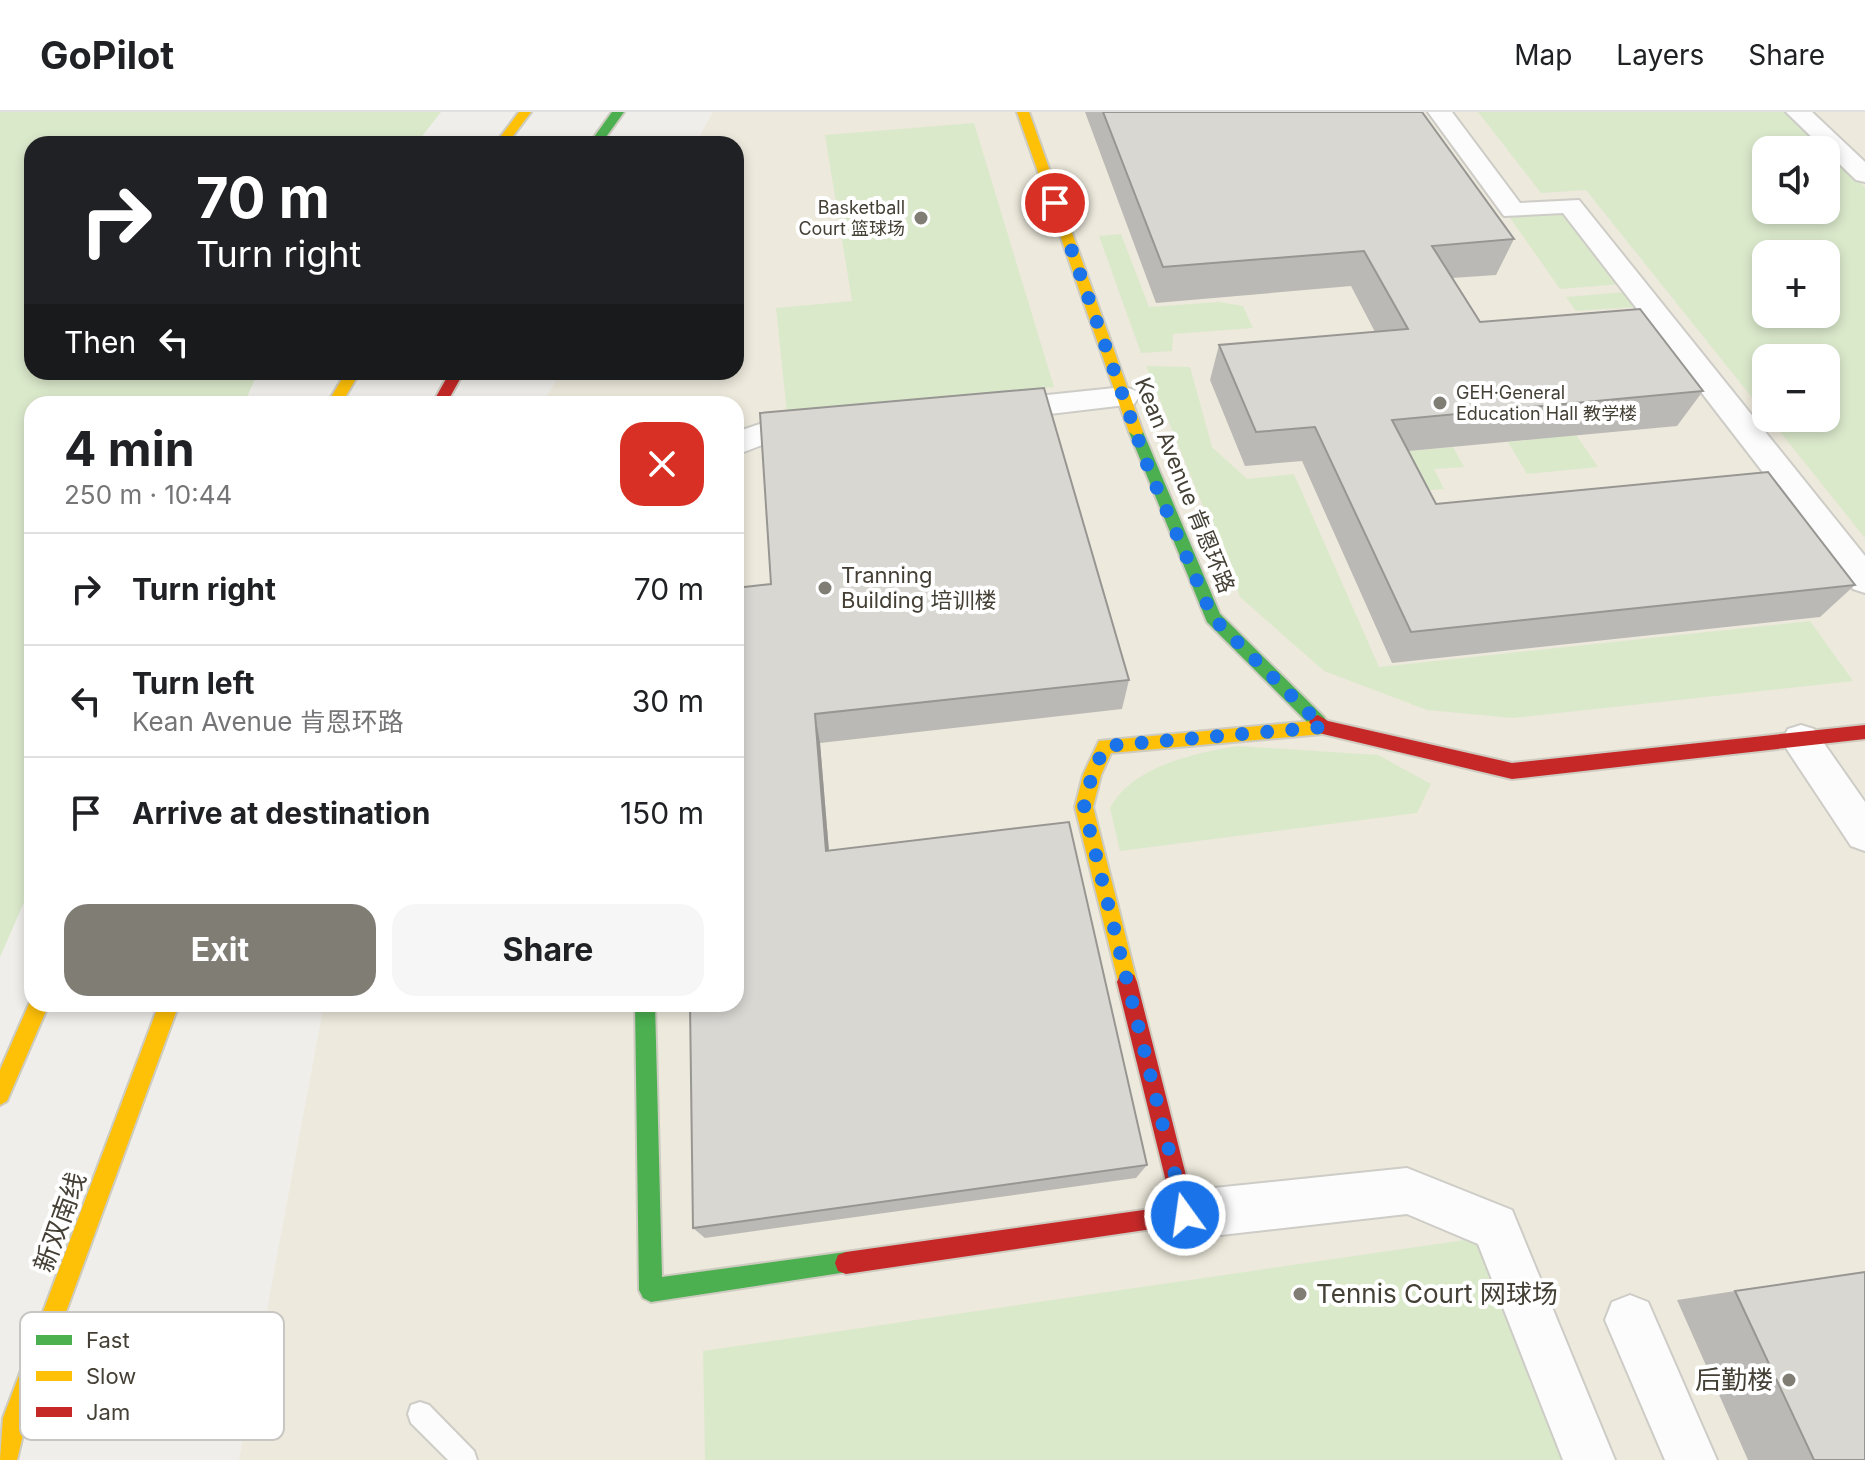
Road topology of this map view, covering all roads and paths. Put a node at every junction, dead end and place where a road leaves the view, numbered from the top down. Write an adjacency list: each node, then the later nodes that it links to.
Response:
1 (525, 112): 6 (street)
2 (618, 112): 7 (street)
3 (1023, 112): 9 (street, Kean Avenue 肯恩环路)
4 (1440, 112): 13 (street)
5 (1798, 112): 8 (street)
6 (507, 136)
7 (601, 136)
8 (1865, 175)
9 (1124, 397): 10 (street); 14 (street, Kean Avenue 肯恩环路)
10 (969, 413)
11 (842, 425): 12 (street)
12 (744, 441)
13 (1865, 580)
14 (1323, 727): 16 (street); 22 (street)
15 (1865, 732): 16 (street)
16 (1801, 740): 17 (street)
17 (1865, 834)
18 (36, 1012): 21 (street)
19 (166, 1012): 23 (street, 新双南线)
20 (645, 1012): 22 (street)
21 (0, 1094)
22 (1185, 1215): 29 (street)
23 (54, 1312)
24 (1630, 1320): 30 (street)
25 (20, 1405): 27 (street, 新双南线)
26 (420, 1414): 28 (lane)
27 (5, 1460)
28 (465, 1460)
29 (1589, 1460)
30 (1691, 1460)

